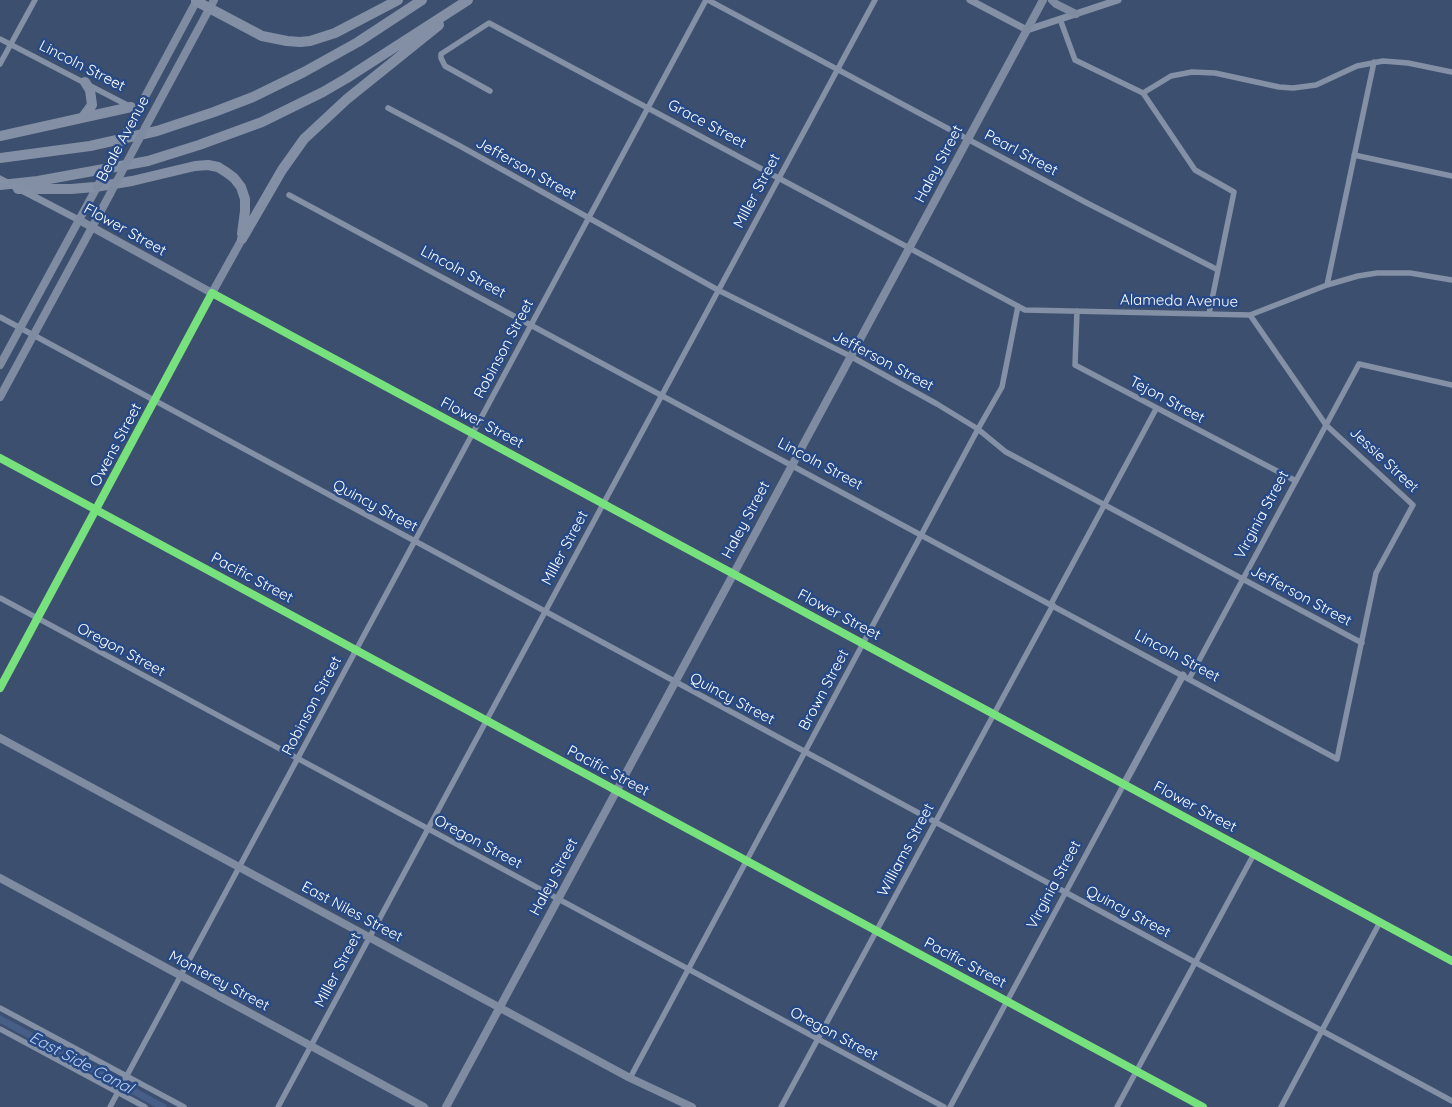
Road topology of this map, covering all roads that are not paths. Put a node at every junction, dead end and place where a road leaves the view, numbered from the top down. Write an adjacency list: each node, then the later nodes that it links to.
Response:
1 (34, 0): 17 (street)
2 (196, 0): 12 (highway); 25 (main road, Beale Avenue)
3 (398, 0): 12 (highway)
4 (422, 0): 33 (highway)
5 (470, 0): 37 (highway); 42 (highway)
6 (707, 0): 20 (street, Pearl Street); 27 (street, Robinson Street)
7 (874, 0): 20 (street, Miller Street)
8 (970, 0): 15 (street)
9 (1043, 0): 15 (main road, Haley Street)
10 (1052, 0): 13 (main road)
11 (1118, 0): 13 (street)
12 (212, 4): 28 (main road, Beale Avenue)
13 (1076, 14): 14 (street)
14 (1060, 19): 15 (street); 24 (street)
15 (1026, 30): 31 (main road, Haley Street)
16 (0, 39): 17 (street, Lincoln Street)
17 (11, 44): 19 (street); 22 (street, Lincoln Street)
18 (1374, 62): 21 (street); 24 (street); 32 (street)
19 (0, 64)
20 (837, 69): 31 (street, Pearl Street); 35 (street, Miller Street)
21 (1452, 72)
22 (85, 82): 25 (street, Lincoln Street); 29 (highway)
23 (490, 91): 27 (street, Grace Street)
24 (1143, 93): 44 (street)
25 (135, 108): 28 (main road, Lincoln Street); 29 (highway); 40 (main road, Beale Avenue, bridge)
26 (388, 108): 39 (street, Jefferson Street)
27 (648, 108): 35 (street, Grace Street); 39 (street, Robinson Street)
28 (151, 116): 41 (main road, Beale Avenue, bridge)
29 (83, 117): 30 (highway)
30 (0, 136)
31 (968, 139): 43 (main road, Haley Street); 44 (street, Pearl Street)
32 (1354, 155): 34 (street); 46 (street)
33 (0, 158)
34 (1452, 176)
35 (779, 177): 43 (street, Grace Street); 47 (street, Miller Street)
36 (0, 179): 40 (street, Flower Street, bridge)
37 (0, 187): 42 (highway)
38 (290, 195): 54 (street, Lincoln Street)
39 (589, 218): 47 (street, Jefferson Street); 54 (street, Robinson Street)
40 (79, 220): 41 (main road, Flower Street); 55 (main road, Beale Avenue)
41 (92, 227): 48 (main road, Flower Street); 56 (main road, Beale Avenue)
42 (242, 239): 48 (main road, Owens Street)
43 (909, 247): 49 (street, Grace Street); 57 (main road, Haley Street)
44 (1218, 270): 51 (street)
45 (1452, 280): 46 (street, Alameda Avenue)
46 (1327, 285): 52 (street, Alameda Avenue)
47 (718, 290): 57 (street, Jefferson Street); 60 (street, Miller Street)
48 (212, 293): 62 (street, Owens Street); 66 (street, Flower Street)
49 (1018, 306): 50 (street, Alameda Avenue); 65 (street, Brown Street)
50 (1077, 311): 51 (street, Alameda Avenue); 63 (street, Tejon Street)
51 (1209, 314): 52 (street, Alameda Avenue)
52 (1250, 315): 64 (street, Jessie Street)
53 (0, 317): 55 (street, Quincy Street)
54 (532, 325): 60 (street, Lincoln Street); 66 (street, Robinson Street)
55 (20, 328): 56 (street, Quincy Street); 58 (main road, Beale Avenue)
56 (34, 335): 61 (main road, Beale Avenue); 62 (street, Quincy Street)
57 (850, 356): 65 (street, Jefferson Street); 68 (main road, Haley Street)
58 (0, 365)
59 (1452, 385): 64 (street, Virginia Street)
60 (662, 395): 68 (street, Lincoln Street); 70 (street, Miller Street)
61 (0, 397)
62 (154, 402): 72 (street, Owens Street); 74 (street, Quincy Street)
63 (1156, 409): 69 (street, Tejon Street); 71 (street, Williams Street)
64 (1326, 425): 69 (street, Virginia Street); 81 (street, Jessie Street)
65 (978, 429): 71 (street, Jefferson Street); 73 (street, Brown Street)
66 (473, 433): 70 (street, Flower Street); 74 (street, Robinson Street)
67 (0, 458): 72 (street, Pacific Street)
68 (792, 464): 73 (street, Lincoln Street); 75 (main road, Haley Street)
69 (1296, 481): 76 (street, Virginia Street)
70 (603, 504): 75 (street, Flower Street); 79 (street, Miller Street)
71 (1105, 504): 76 (street, Jefferson Street); 78 (street, Williams Street)
72 (96, 509): 80 (street, Owens Street); 83 (street, Pacific Street)
73 (922, 534): 78 (street, Lincoln Street); 82 (street, Brown Street)
74 (415, 542): 79 (street, Quincy Street); 83 (street, Robinson Street)
75 (733, 574): 82 (street, Flower Street); 85 (main road, Haley Street)
76 (1243, 578): 81 (street, Jefferson Street); 84 (street, Virginia Street)
77 (0, 598): 80 (street, Oregon Street)
78 (1052, 604): 84 (street, Lincoln Street); 87 (street, Williams Street)
79 (545, 612): 85 (street, Quincy Street); 88 (street, Miller Street)
80 (38, 619): 86 (street, Owens Street); 91 (street, Oregon Street)
81 (1362, 643): 92 (street, Jessie Street)
82 (864, 644): 87 (street, Flower Street); 90 (street, Brown Street)
83 (356, 650): 88 (street, Pacific Street); 91 (street, Robinson Street)
84 (1186, 677): 92 (street, Lincoln Street); 93 (street, Virginia Street)
85 (675, 682): 90 (street, Quincy Street); 94 (main road, Haley Street)
86 (0, 688)
87 (994, 714): 93 (street, Flower Street); 95 (street, Williams Street)
88 (486, 721): 94 (street, Pacific Street); 96 (street, Miller Street)
89 (0, 738): 99 (main road, East Niles Street)
90 (805, 752): 95 (street, Quincy Street); 98 (street, Brown Street)
91 (298, 759): 96 (street, Oregon Street); 99 (street, Robinson Street)
92 (1337, 759)
93 (1124, 784): 97 (street, Flower Street); 101 (street, Virginia Street)
94 (616, 791): 98 (street, Pacific Street); 102 (main road, Haley Street)
95 (936, 822): 101 (street, Quincy Street); 104 (street, Williams Street)
96 (428, 829): 102 (street, Oregon Street); 105 (street, Miller Street)
97 (1254, 854): 103 (street, Flower Street); 107 (street)
98 (747, 861): 104 (street, Pacific Street); 108 (street, Brown Street)
99 (239, 867): 105 (main road, East Niles Street); 109 (street, Robinson Street)
100 (0, 878): 109 (main road, Monterey Street)
101 (1066, 893): 107 (street, Quincy Street); 110 (street, Virginia Street)
102 (558, 899): 108 (street, Oregon Street); 112 (main road, Haley Street)
103 (1380, 922): 106 (street, Flower Street); 114 (street)
104 (877, 931): 110 (street, Pacific Street); 115 (street, Williams Street)
105 (370, 937): 112 (main road, East Niles Street); 116 (street, Miller Street)
106 (1452, 961)
107 (1196, 963): 114 (street, Quincy Street); 117 (street)
108 (688, 969): 115 (street, Oregon Street); 119 (street, Brown Street)
109 (181, 976): 116 (main road, Monterey Street); 118 (street, Robinson Street)
110 (1007, 1001): 117 (street, Pacific Street); 131 (street, Virginia Street)
111 (0, 1008): 118 (street)
112 (500, 1008): 119 (main road, East Niles Street); 127 (main road, Haley Street)
113 (0, 1029): 120 (street)
114 (1322, 1031): 121 (street, Quincy Street); 134 (street)
115 (819, 1040): 129 (street, Williams Street); 130 (street, Oregon Street)
116 (311, 1046): 125 (street, Miller Street); 126 (main road, Monterey Street)
117 (1137, 1072): 132 (street); 133 (street, Pacific Street)
118 (127, 1076): 120 (street, Robinson Street); 124 (street)
119 (630, 1078): 128 (main road, East Niles Street)
120 (118, 1092): 122 (street, Robinson Street); 123 (street)
121 (1452, 1101)
122 (110, 1107)
123 (145, 1107)
124 (184, 1107)
125 (278, 1107)
126 (424, 1107)
127 (446, 1107)
128 (692, 1107)
129 (781, 1107)
130 (944, 1107)
131 (950, 1107)
132 (1117, 1107)
133 (1203, 1107)
134 (1281, 1107)

